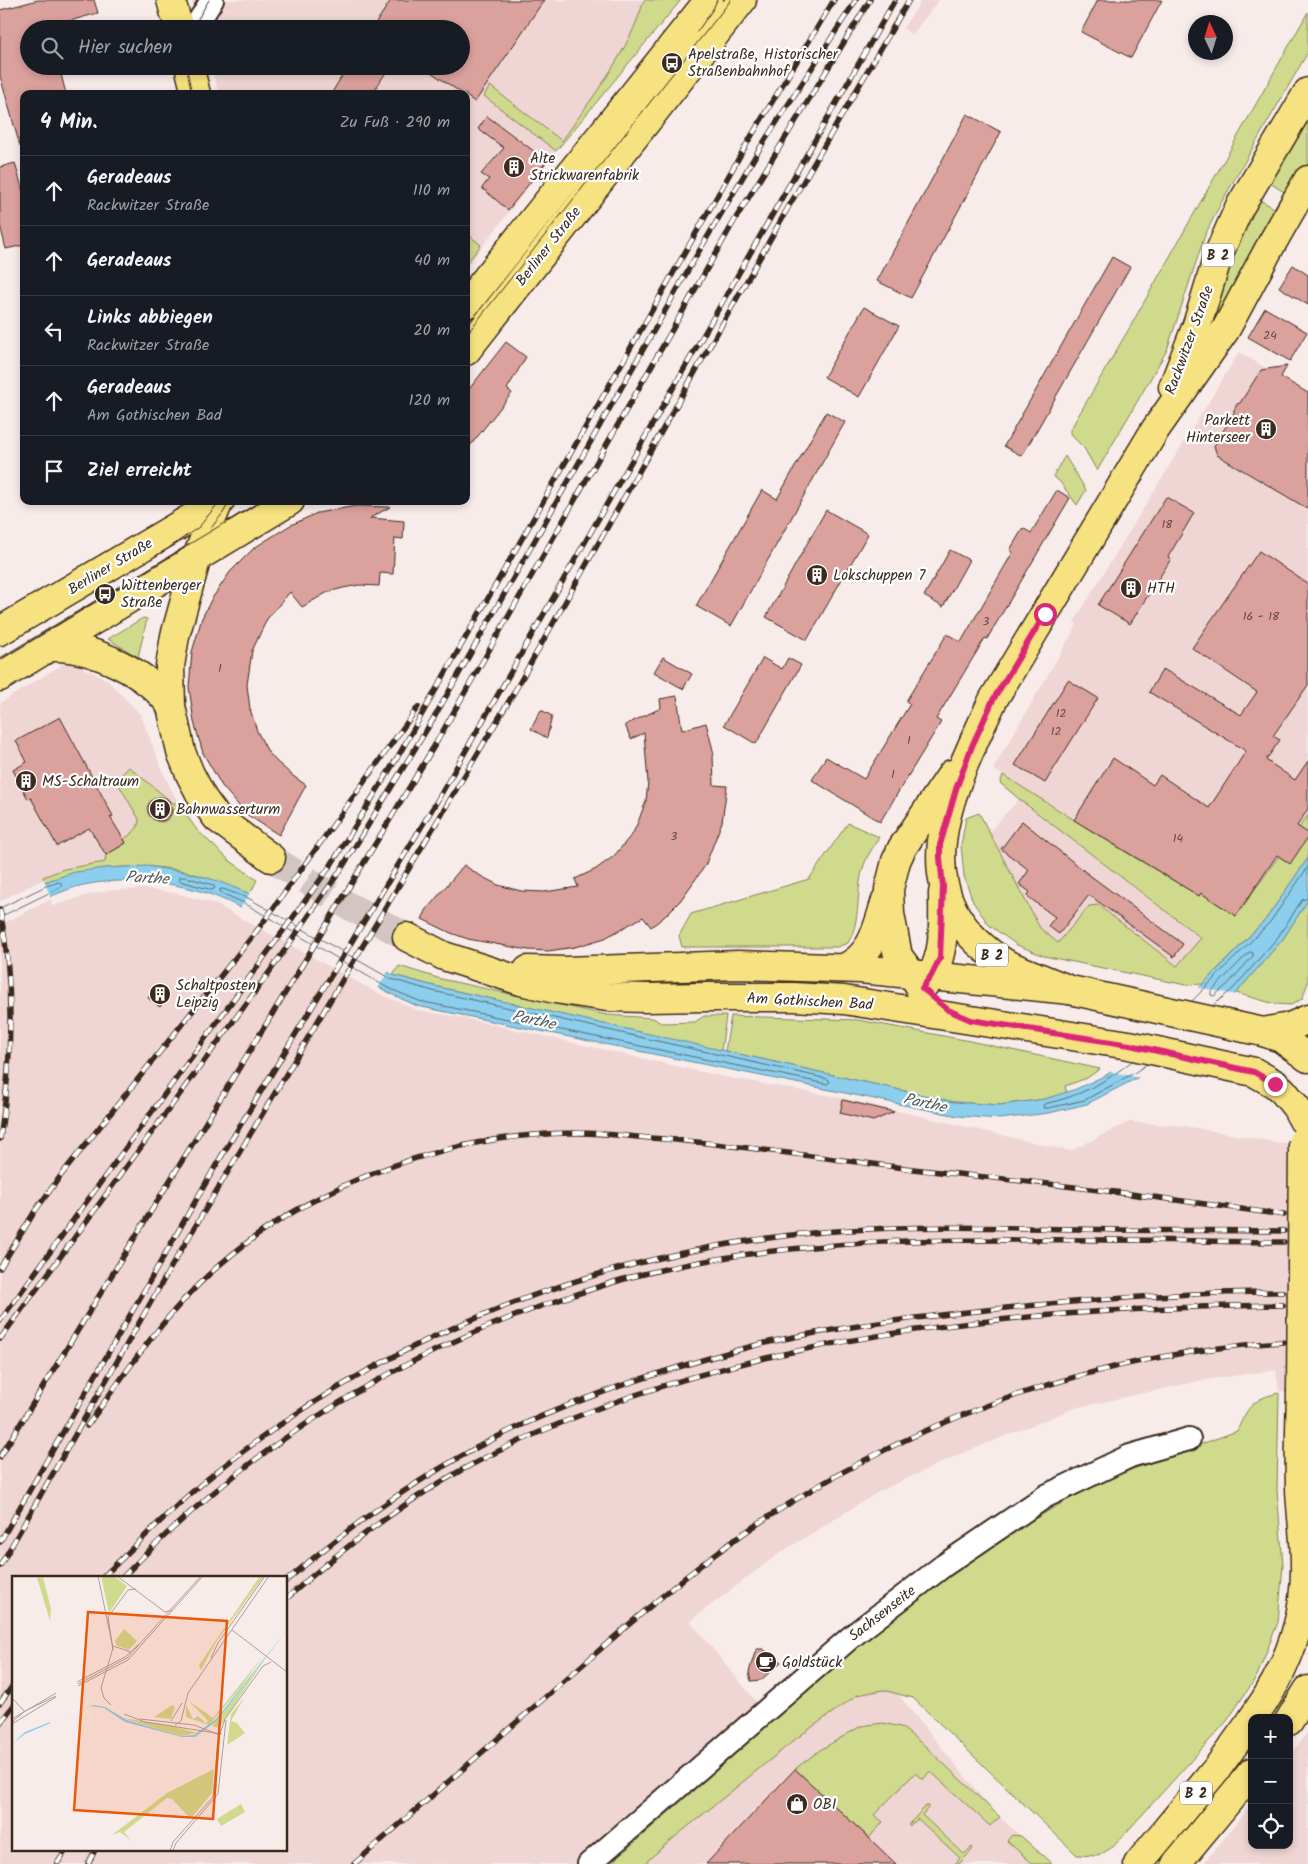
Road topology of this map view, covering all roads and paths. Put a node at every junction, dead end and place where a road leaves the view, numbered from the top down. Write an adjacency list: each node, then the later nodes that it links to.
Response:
1 (171, 0): 5 (main road)
2 (212, 0): 6 (street)
3 (709, 0): 11 (main road, Berliner Straße)
4 (742, 0): 12 (main road, Berliner Straße)
5 (177, 20)
6 (200, 20)
7 (191, 75): 8 (main road)
8 (195, 90)
9 (1308, 92): 13 (main road, Rackwitzer Straße / B 2)
10 (1308, 180): 13 (main road, Rackwitzer Straße / B 2)
11 (470, 299)
12 (470, 346)
13 (1155, 430): 21 (main road, Rackwitzer Straße / B 2)
14 (283, 505): 16 (main road)
15 (217, 507): 16 (main road); 17 (main road, Berliner Straße)
16 (198, 557): 18 (main road); 20 (main road)
17 (0, 631)
18 (52, 647): 19 (main road); 20 (main road)
19 (0, 677)
20 (171, 706): 22 (main road)
21 (972, 746): 23 (main road, Rackwitzer Straße / B 2); 24 (main road, Rackwitzer Straße / B 2)
22 (271, 858)
23 (943, 887): 28 (main road); 29 (main road, Rackwitzer Straße / B 2)
24 (889, 889): 26 (main road); 28 (main road, Rackwitzer Straße / B 2)
25 (407, 937): 27 (main road, Am Gothischen Bad)
26 (844, 968): 27 (main road, Am Gothischen Bad); 28 (main road, Am Gothischen Bad)
27 (484, 969): 30 (main road, Am Gothischen Bad)
28 (921, 980): 29 (main road, Am Gothischen Bad); 30 (main road); 32 (main road, Rackwitzer Straße / B 2)
29 (1070, 990): 33 (main road, Am Gothischen Bad / B 2)
30 (893, 1006): 32 (main road, Am Gothischen Bad)
31 (1308, 1019): 33 (main road, Am Gothischen Bad)
32 (971, 1020): 36 (main road, Am Gothischen Bad / B 2)
33 (1263, 1032): 34 (main road, Am Gothischen Bad / B 2)
34 (1308, 1058)
35 (1308, 1065): 36 (main road, Am Gothischen Bad)
36 (1254, 1072): 37 (main road, Am Gothischen Bad / B 2)
37 (1305, 1119): 40 (main road, B 2, bridge)
38 (1189, 1439): 44 (street, Sachsenseite)
39 (1308, 1690): 41 (main road)
40 (1256, 1714)
41 (1293, 1714)
42 (1248, 1725): 45 (main road, B 2)
43 (1248, 1777): 46 (main road, B 2)
44 (589, 1864)
45 (1138, 1864)
46 (1176, 1864)

